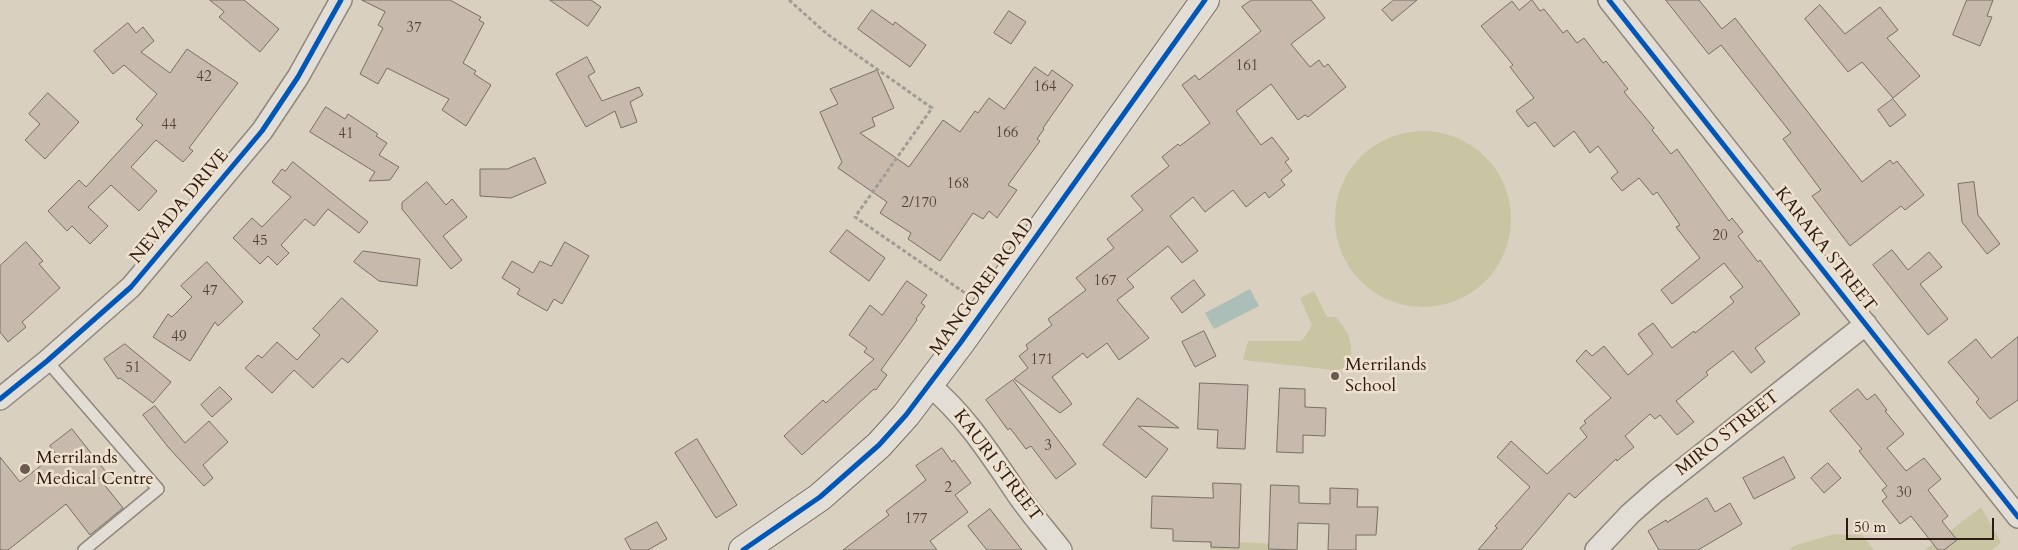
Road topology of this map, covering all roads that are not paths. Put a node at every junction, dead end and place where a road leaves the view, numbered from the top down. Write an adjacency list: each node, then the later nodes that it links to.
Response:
1 (341, 0): 5 (street, NEVADA DRIVE)
2 (1205, 0): 6 (main road, MANGOREI ROAD)
3 (1610, 0): 4 (street, KARAKA STREET)
4 (1866, 324): 8 (street, KARAKA STREET); 12 (street, MIRO STREET)
5 (47, 361): 7 (street, NEVADA DRIVE); 9 (lane)
6 (929, 385): 10 (main road, MANGOREI ROAD); 11 (street, KAURI STREET)
7 (0, 399)
8 (2018, 517)
9 (84, 550)
10 (743, 550)
11 (1061, 550)
12 (1596, 550)

